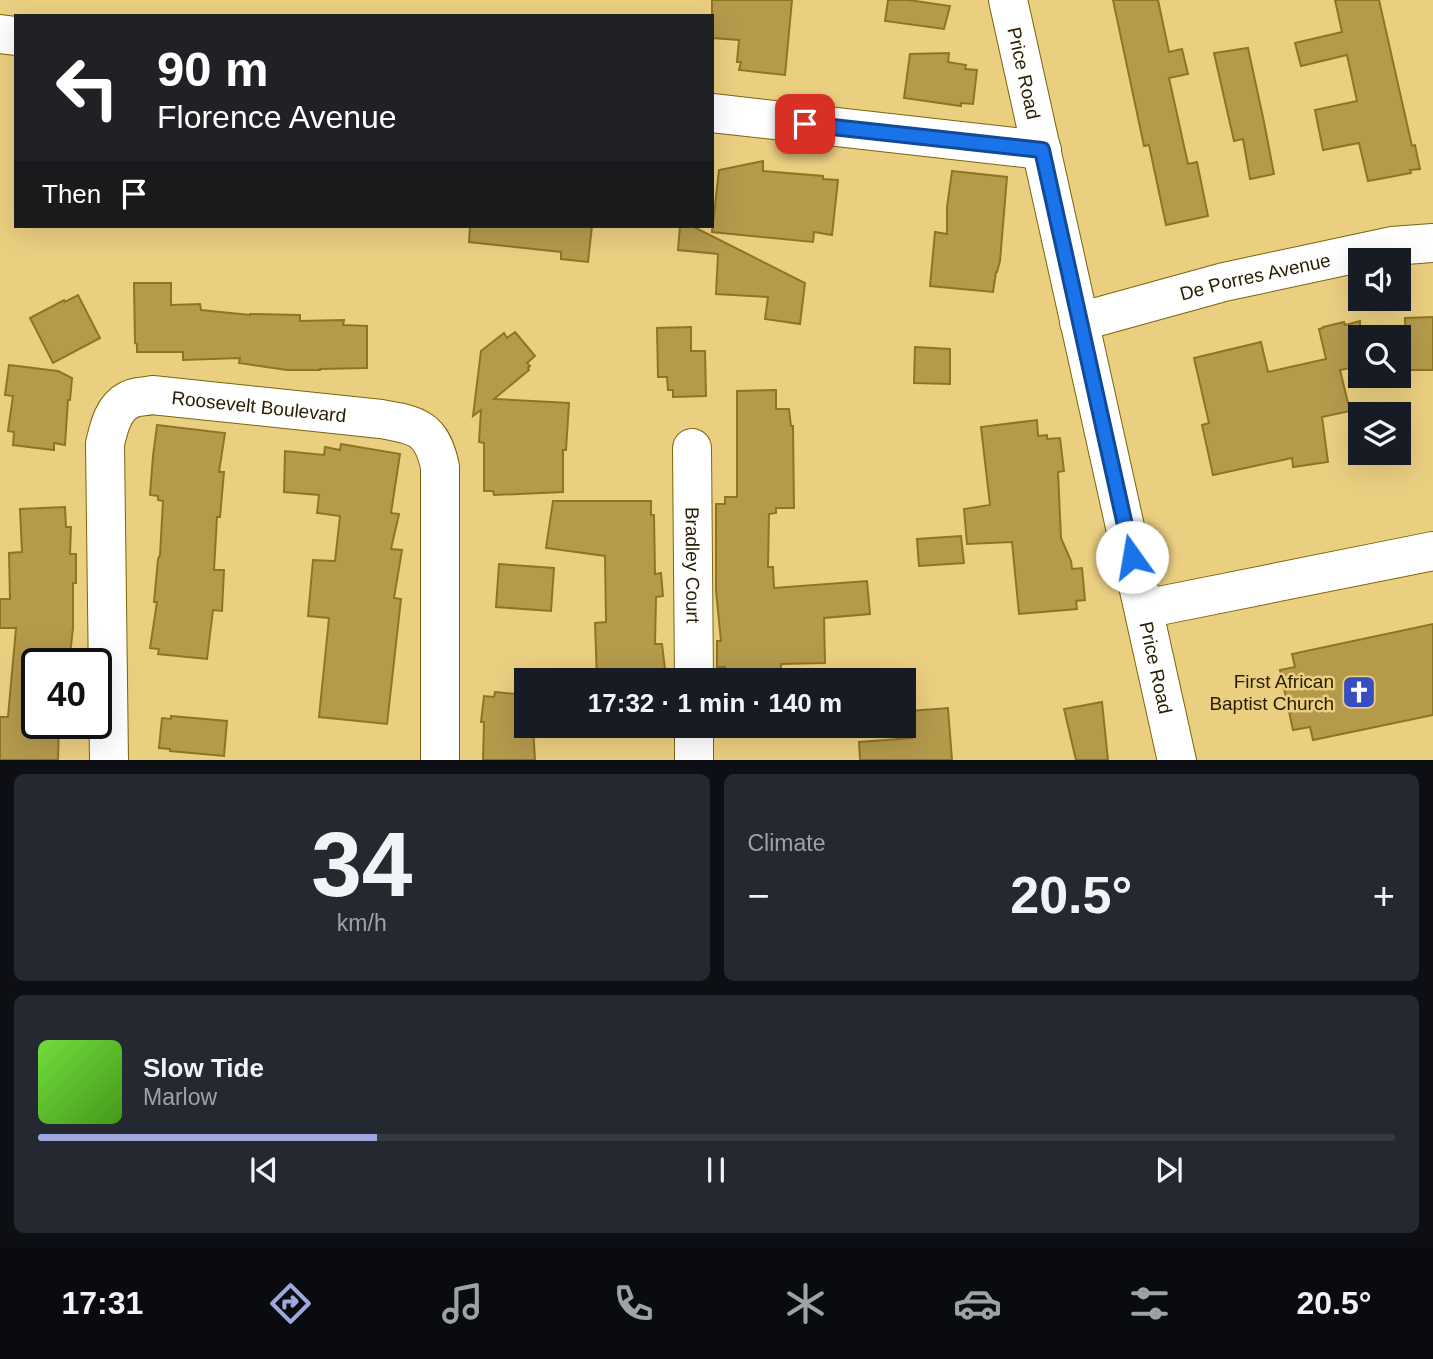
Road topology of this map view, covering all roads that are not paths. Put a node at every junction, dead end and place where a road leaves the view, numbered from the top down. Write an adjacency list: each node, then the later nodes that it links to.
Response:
1 (1008, 0): 3 (street, Price Road)
2 (714, 113): 3 (street)
3 (1042, 150): 5 (street, Price Road)
4 (1433, 243): 5 (street, De Porres Avenue)
5 (1079, 321): 8 (street, Price Road)
6 (692, 448): 9 (street, Bradley Court)
7 (1433, 551): 8 (street)
8 (1144, 609): 14 (street, Price Road)
9 (694, 668)
10 (694, 738): 13 (street)
11 (109, 760): 12 (street, Roosevelt Boulevard)
12 (440, 760)
13 (694, 760)
14 (1177, 760)

